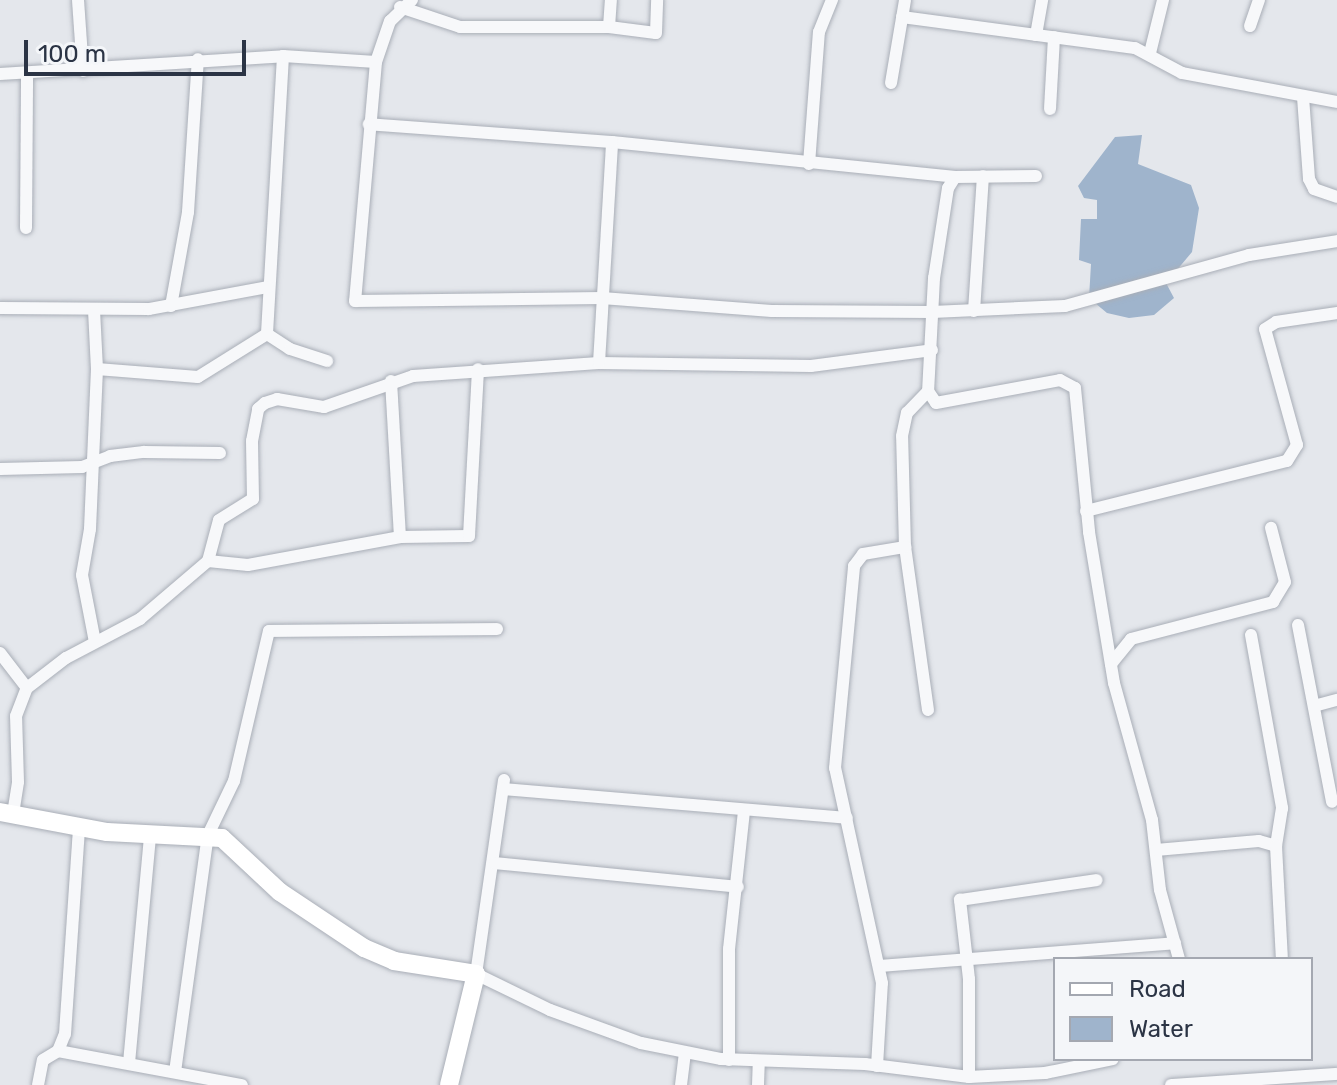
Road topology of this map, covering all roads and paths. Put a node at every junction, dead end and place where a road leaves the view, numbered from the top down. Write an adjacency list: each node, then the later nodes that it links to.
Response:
1 (78, 0): 20 (street)
2 (412, 0): 10 (street)
3 (611, 0): 13 (street)
4 (657, 0): 13 (street)
5 (832, 0): 29 (street)
6 (905, 0): 11 (street)
7 (1042, 0): 14 (street)
8 (1163, 0): 16 (street)
9 (1259, 0): 12 (street)
10 (400, 7): 13 (street); 19 (street)
11 (902, 17): 14 (street); 23 (street)
12 (1250, 26)
13 (609, 27)
14 (1036, 35): 15 (street)
15 (1054, 37): 16 (street); 26 (street)
16 (1150, 53): 24 (street)
17 (283, 56): 18 (street); 19 (street); 36 (street)
18 (198, 59): 20 (street); 38 (street)
19 (376, 62): 27 (street)
20 (83, 71): 22 (street)
21 (0, 74): 22 (street)
22 (27, 74): 34 (street)
23 (891, 83)
24 (1303, 97): 25 (street); 33 (street)
25 (1337, 102)
26 (1050, 109)
27 (369, 124): 28 (street); 37 (street)
28 (612, 142): 29 (street); 37 (street)
29 (809, 164): 32 (street)
30 (983, 176): 31 (street); 32 (street); 41 (street)
31 (1036, 176)
32 (955, 177): 42 (street)
33 (1337, 197)
34 (26, 228)
35 (1337, 241): 41 (street)
36 (268, 287): 38 (street); 44 (street)
37 (602, 298): 42 (street); 47 (street)
38 (171, 306): 40 (street)
39 (0, 308): 40 (street)
40 (94, 310): 48 (street)
41 (974, 311): 42 (street)
42 (932, 312): 45 (street)
43 (1337, 313): 55 (street)
44 (267, 334): 46 (street); 48 (street)
45 (932, 350): 47 (street); 51 (street)
46 (327, 361)
47 (599, 363): 49 (street)
48 (97, 369): 53 (street)
49 (478, 369): 50 (street); 57 (street)
50 (391, 381): 57 (street); 59 (street)
51 (928, 391): 55 (street); 58 (street)
52 (220, 453): 53 (street)
53 (93, 462): 54 (street); 63 (street)
54 (0, 469)
55 (1086, 511): 65 (street)
56 (1271, 528): 65 (street)
57 (400, 537): 59 (street)
58 (905, 547): 69 (street); 73 (street)
59 (208, 561): 63 (street)
60 (1298, 625): 68 (street)
61 (497, 629): 76 (street)
62 (1251, 635): 77 (street)
63 (95, 642): 66 (street)
64 (0, 653): 66 (street)
65 (1111, 664): 78 (street)
66 (27, 688): 72 (street)
67 (1337, 700): 68 (street)
68 (1314, 706): 70 (street)
69 (928, 710)
70 (1332, 802)
71 (744, 811): 73 (street); 79 (street); 81 (street)
72 (6, 813): 74 (street)
73 (847, 818): 86 (street)
74 (79, 826): 75 (street); 88 (street)
75 (150, 835): 76 (street); 93 (street)
76 (208, 835): 87 (street); 95 (street)
77 (1276, 846): 78 (street); 85 (street)
78 (1156, 850): 82 (street)
79 (495, 863): 81 (street); 87 (street)
80 (1097, 880): 83 (street)
81 (738, 887): 90 (street)
82 (1175, 943): 83 (street); 84 (street)
83 (967, 956): 86 (street); 97 (street)
84 (1178, 957)
85 (1282, 957)
86 (879, 966): 94 (street)
87 (476, 974): 89 (street); 102 (street)
88 (58, 1051): 93 (street); 100 (street)
89 (685, 1054): 90 (street); 103 (street)
90 (729, 1060): 91 (street)
91 (759, 1061): 94 (street); 104 (street)
92 (1103, 1061): 97 (street)
93 (129, 1063): 95 (street)
94 (877, 1066): 98 (street)
95 (175, 1072): 101 (street)
96 (1337, 1074): 99 (street)
97 (969, 1077): 98 (street)
98 (944, 1081)
99 (1318, 1081): 105 (street)
100 (38, 1085)
101 (242, 1085)
102 (449, 1085)
103 (681, 1085)
104 (758, 1085)
105 (1171, 1085)

